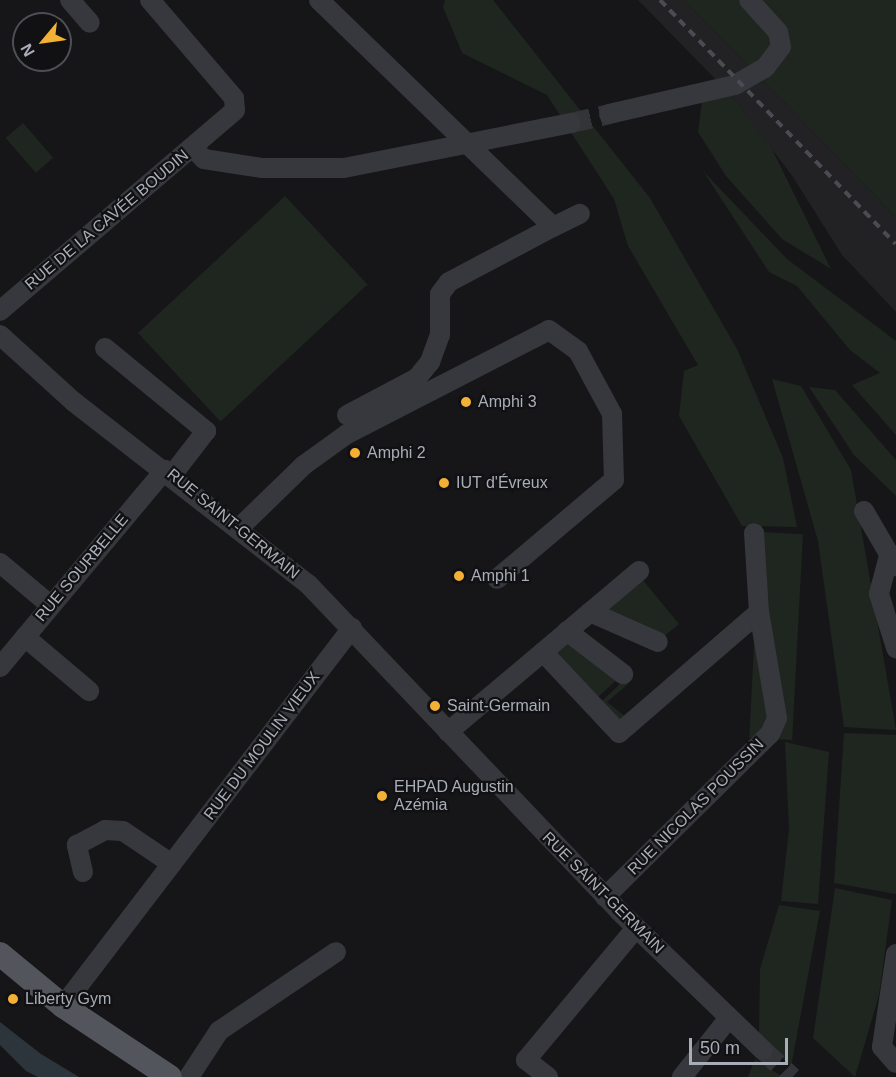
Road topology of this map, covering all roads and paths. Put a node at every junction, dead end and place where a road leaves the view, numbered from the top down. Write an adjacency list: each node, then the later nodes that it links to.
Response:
1 (70, 0): 5 (street)
2 (150, 0): 9 (street)
3 (319, 0): 8 (street)
4 (749, 0): 6 (street)
5 (90, 23)
6 (609, 114)
7 (571, 123): 8 (street, RUE DE LA CAVÉE BOUDIN)
8 (465, 143): 9 (street, RUE DE LA CAVÉE BOUDIN); 11 (street)
9 (192, 147): 12 (street, RUE DE LA CAVÉE BOUDIN)
10 (580, 214): 11 (street)
11 (553, 227): 15 (street)
12 (0, 311)
13 (2, 342): 16 (street, RUE SAINT-GERMAIN)
14 (105, 348): 16 (street, RUE SOURBELLE)
15 (347, 415)
16 (168, 472): 18 (street, RUE SAINT-GERMAIN); 24 (street, RUE SOURBELLE)
17 (864, 511): 20 (street)
18 (239, 528): 23 (street); 28 (street, RUE SAINT-GERMAIN)
19 (754, 533): 26 (street, RUE NICOLAS POUSSIN)
20 (893, 561): 27 (street)
21 (0, 562): 24 (street)
22 (639, 571): 25 (street)
23 (498, 579)
24 (50, 605): 30 (street, RUE SOURBELLE)
25 (590, 612): 29 (street); 31 (street)
26 (759, 612): 33 (street); 40 (street, RUE NICOLAS POUSSIN)
27 (893, 624): 32 (street)
28 (352, 628): 37 (street, RUE SAINT-GERMAIN); 38 (street, RUE DU MOULIN VIEUX)
29 (567, 631): 33 (street); 35 (street)
30 (25, 637): 34 (street, RUE SOURBELLE); 36 (street)
31 (658, 642)
32 (896, 648)
33 (543, 652): 37 (street)
34 (0, 667)
35 (623, 674)
36 (89, 691)
37 (448, 732): 40 (street, RUE SAINT-GERMAIN)
38 (172, 864): 39 (street); 45 (street, RUE DU MOULIN VIEUX)
39 (83, 872)
40 (605, 897): 41 (street, RUE SAINT-GERMAIN)
41 (636, 928): 46 (street, RUE SAINT-GERMAIN); 51 (street)
42 (336, 952): 50 (street)
43 (0, 954): 45 (main road)
44 (895, 964): 48 (street)
45 (63, 1006): 49 (main road)
46 (729, 1018): 47 (street, RUE SAINT-GERMAIN); 52 (street)
47 (763, 1050)
48 (896, 1063)
49 (170, 1077)
50 (189, 1077)
51 (548, 1077)
52 (682, 1077)

